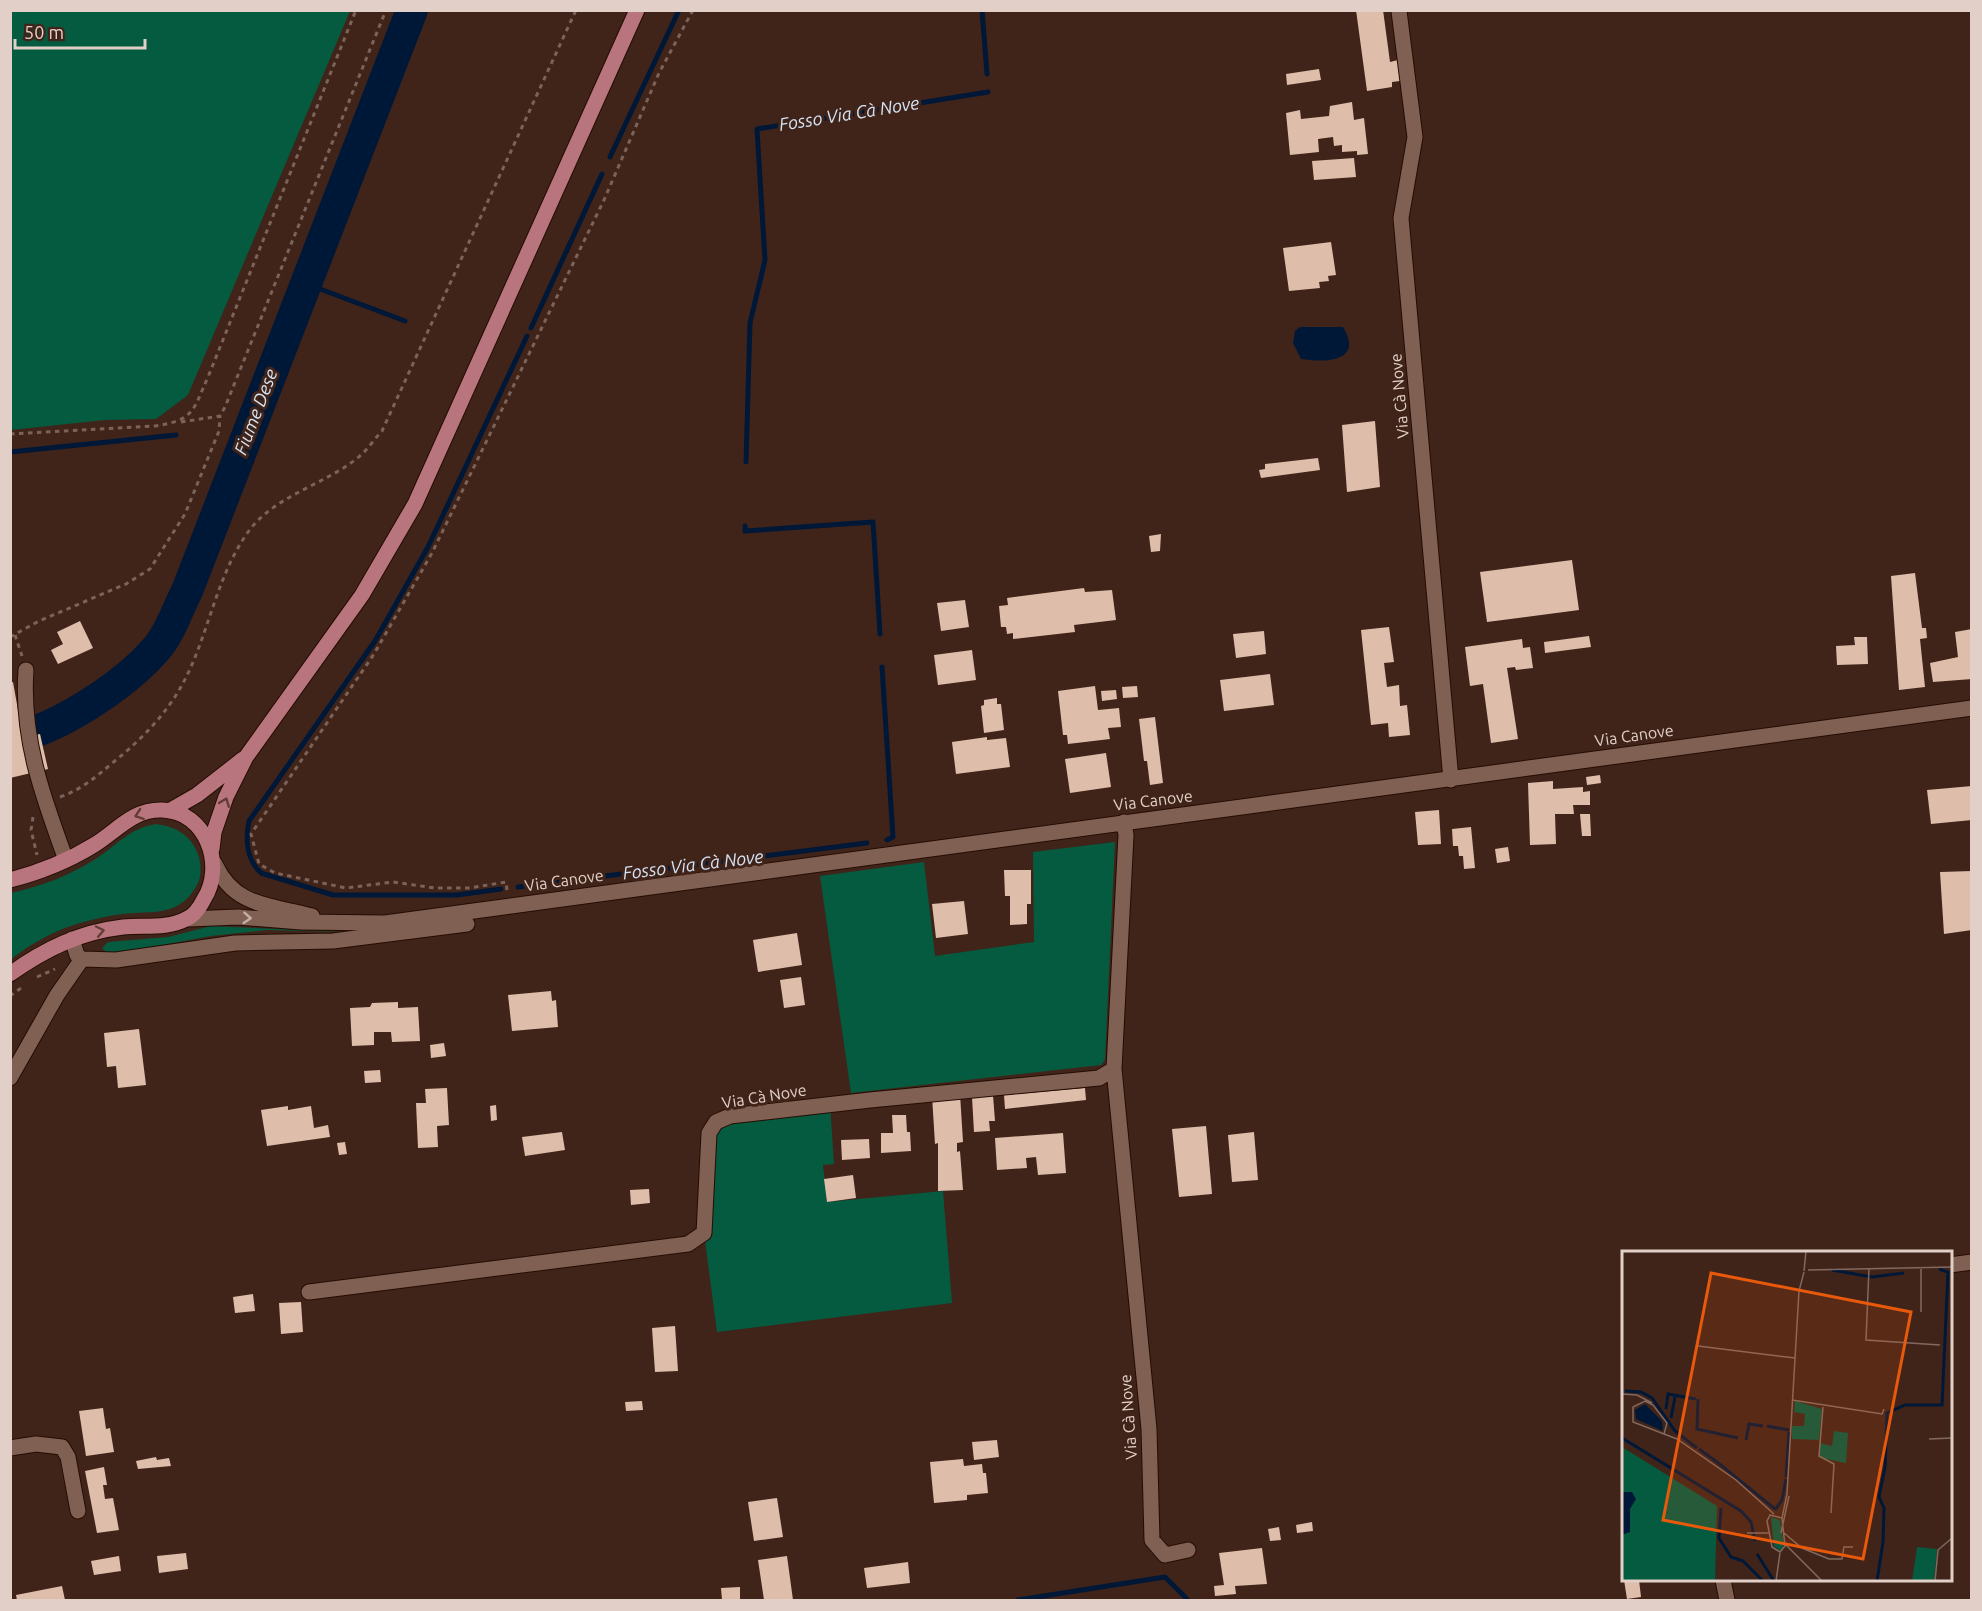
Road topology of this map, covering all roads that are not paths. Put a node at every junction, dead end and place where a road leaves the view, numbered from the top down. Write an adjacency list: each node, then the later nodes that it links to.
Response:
1 (637, 10): 5 (main road)
2 (1399, 11): 6 (street, Via Cà Nove)
3 (26, 670): 10 (street)
4 (1971, 708): 6 (street, Via Canove)
5 (246, 757): 7 (main road); 9 (main road, one-way to 5)
6 (1451, 780): 8 (street, Via Canove)
7 (169, 811): 9 (main road); 10 (main road, one-way to 10)
8 (1124, 822): 13 (street, Via Canove); 18 (street, Via Cà Nove)
9 (213, 856): 12 (main road); 13 (street, Via Canove)
10 (66, 860): 11 (main road)
11 (10, 880)
12 (188, 919): 13 (street, Via Canove, one-way to 13); 15 (main road, one-way to 12)
13 (338, 923)
14 (467, 924): 16 (street)
15 (72, 939): 16 (street); 17 (main road)
16 (82, 959): 19 (street)
17 (10, 974)
18 (1114, 1069): 22 (street, Via Cà Nove); 25 (street, Via Cà Nove)
19 (10, 1078)
20 (1971, 1262): 21 (street)
21 (1952, 1265)
22 (309, 1292)
23 (10, 1448): 24 (street)
24 (78, 1511)
25 (1188, 1550)
26 (1724, 1581): 27 (street)
27 (1727, 1600)

